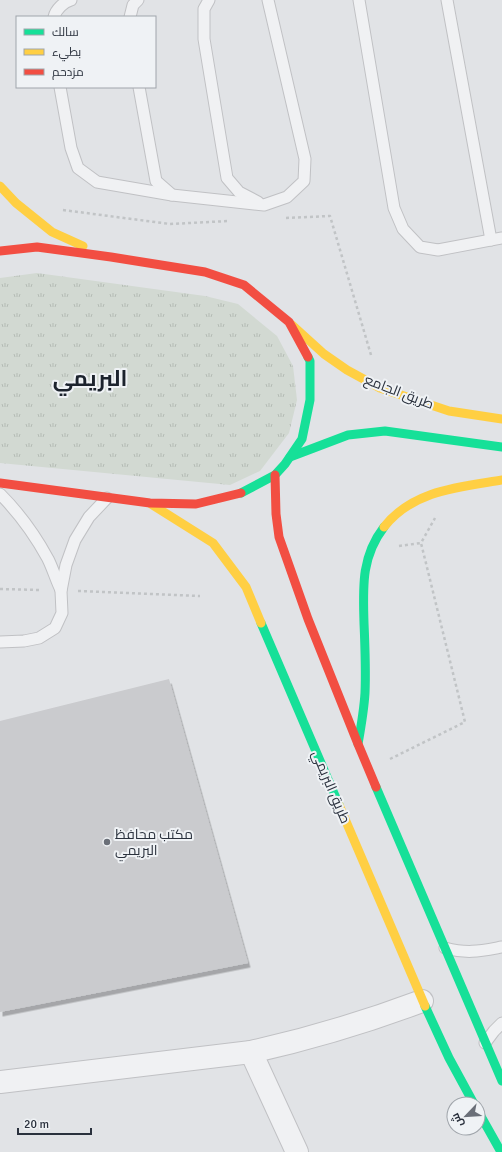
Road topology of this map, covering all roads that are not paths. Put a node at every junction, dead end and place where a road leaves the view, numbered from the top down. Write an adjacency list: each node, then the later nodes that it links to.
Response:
1 (71, 0): 7 (lane)
2 (138, 0): 8 (lane)
3 (209, 0): 13 (lane)
4 (268, 0): 13 (lane)
5 (358, 0): 15 (lane)
6 (447, 0): 15 (lane)
7 (54, 16)
8 (130, 16)
9 (60, 88): 12 (lane)
10 (139, 88): 12 (lane)
11 (0, 186): 17 (main road)
12 (172, 195): 13 (lane)
13 (264, 205)
14 (502, 238): 15 (lane)
15 (491, 240)
16 (0, 251): 17 (main road)
17 (104, 256): 18 (main road, طريق الجامع)
18 (289, 322): 19 (main road, طريق الجامع); 21 (main road)
19 (502, 419)
20 (502, 447): 21 (main road)
21 (290, 457): 22 (main road)
22 (275, 475): 27 (main road); 30 (main road)
23 (502, 480): 30 (main road)
24 (0, 483): 26 (main road)
25 (0, 494): 28 (lane)
26 (107, 498): 27 (main road); 28 (lane)
27 (150, 503): 33 (main road, طريق البريمي)
28 (61, 591): 29 (lane)
29 (0, 642)
30 (358, 744): 32 (main road)
31 (502, 947): 32 (lane)
32 (445, 948): 35 (main road)
33 (422, 1001): 36 (street); 39 (main road, طريق البريمي)
34 (502, 1023): 35 (lane)
35 (486, 1043): 38 (main road)
36 (251, 1052): 37 (street); 41 (street)
37 (0, 1082)
38 (502, 1082)
39 (470, 1096)
40 (486, 1125): 42 (main road)
41 (296, 1152)
42 (501, 1152)

